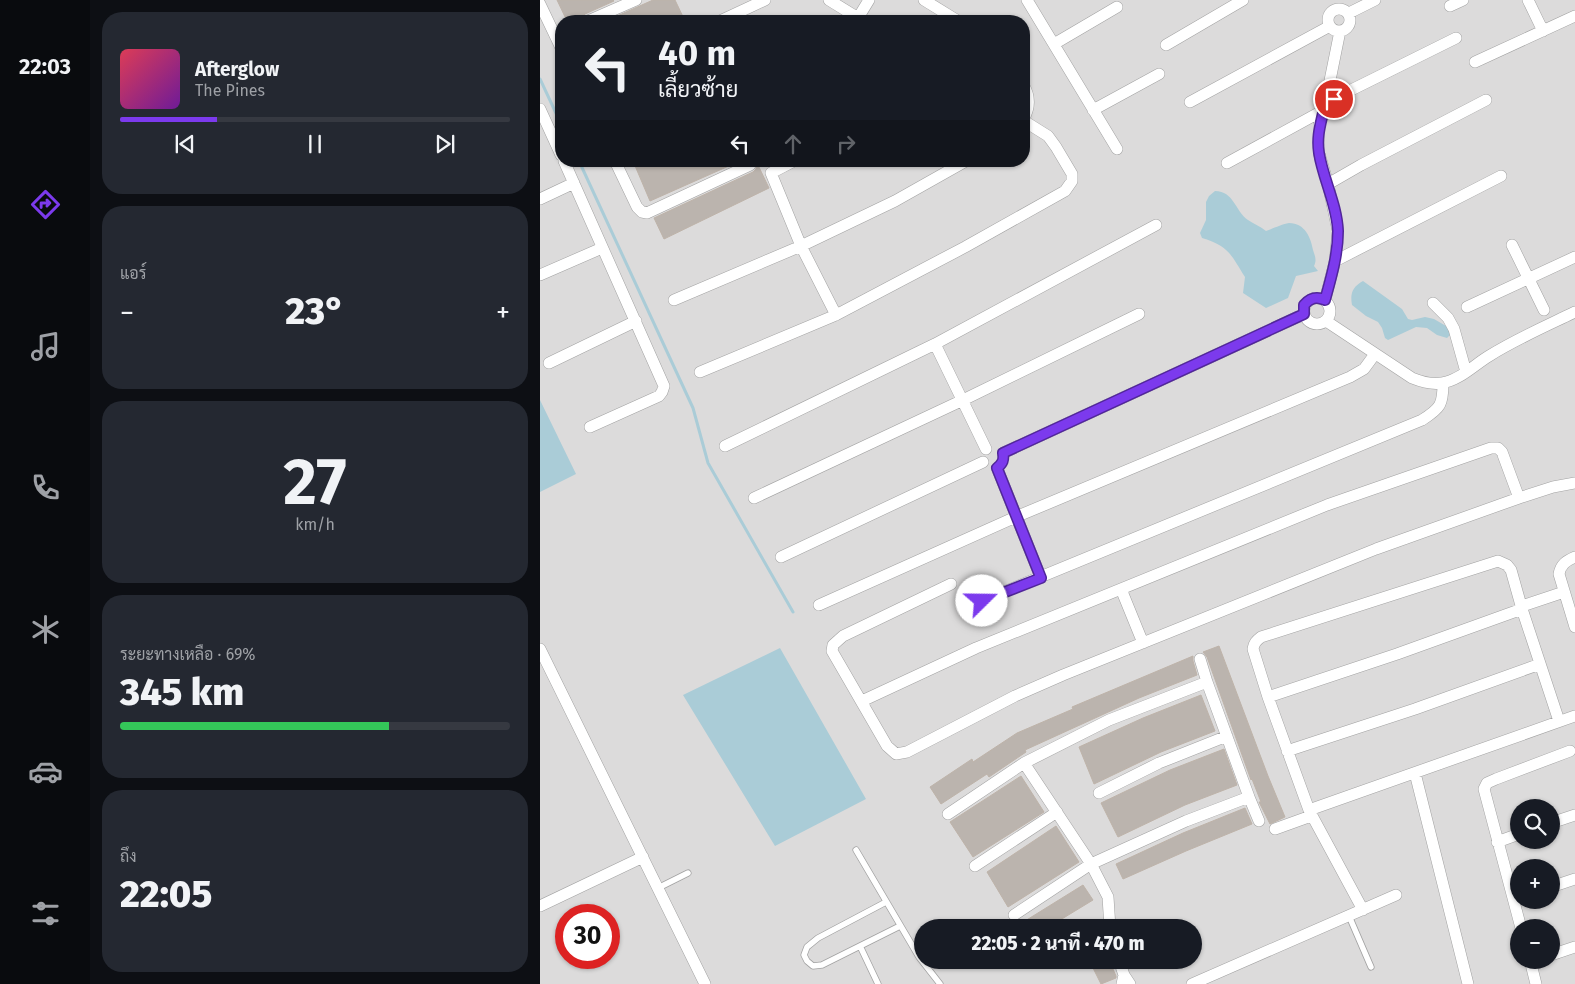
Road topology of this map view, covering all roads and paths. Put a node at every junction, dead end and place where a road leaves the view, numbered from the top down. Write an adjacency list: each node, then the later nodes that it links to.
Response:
1 (636, 0): 15 (street)
2 (765, 0): 16 (street)
3 (829, 0): 17 (street)
4 (868, 0): 18 (street)
5 (924, 0): 19 (street)
6 (1026, 0): 26 (street)
7 (1243, 0): 27 (street)
8 (1375, 0): 14 (street)
9 (1463, 0): 12 (street)
10 (1528, 0): 24 (street)
11 (540, 4): 22 (street)
12 (1450, 6)
13 (1117, 7): 26 (street)
14 (1341, 7): 21 (street); 23 (street)
15 (602, 15)
16 (733, 15)
17 (852, 15)
18 (862, 15)
19 (948, 15)
20 (1575, 16): 24 (street)
21 (1330, 26): 23 (street); 31 (street)
22 (555, 29)
23 (1340, 31): 32 (street)
24 (1543, 31): 28 (street)
25 (1456, 38): 32 (street)
26 (1054, 44): 34 (street)
27 (1166, 45)
28 (1475, 62)
29 (1159, 74): 34 (street)
30 (1486, 100): 46 (street)
31 (1190, 102)
32 (1324, 107): 38 (street); 46 (street)
33 (540, 109): 36 (street)
34 (1093, 110): 37 (street)
35 (1030, 123): 64 (street)
36 (555, 142)
37 (1116, 149)
38 (1227, 162)
39 (567, 167): 45 (street)
40 (618, 167): 41 (street)
41 (746, 167)
42 (782, 167): 50 (street)
43 (956, 167): 50 (street)
44 (1501, 176): 53 (street)
45 (574, 183): 47 (street); 51 (street)
46 (1328, 184): 53 (street)
47 (540, 199)
48 (1156, 225): 67 (street)
49 (1512, 245): 55 (street)
50 (802, 246): 56 (street); 64 (street)
51 (602, 248): 54 (street); 66 (street)
52 (1575, 257): 55 (street)
53 (1335, 261): 57 (street)
54 (540, 276)
55 (1528, 278): 59 (street); 60 (street)
56 (674, 300)
57 (1325, 300): 63 (street); 65 (street)
58 (1433, 304): 71 (street)
59 (1467, 307)
60 (1544, 310)
61 (1575, 312): 71 (street)
62 (1139, 314): 73 (street)
63 (1304, 314): 65 (street); 77 (street)
64 (836, 315): 70 (street)
65 (1326, 320): 68 (street)
66 (636, 321): 69 (street); 74 (street)
67 (935, 344): 73 (street); 75 (street)
68 (1375, 354): 72 (street); 83 (street)
69 (549, 363)
70 (700, 372)
71 (1466, 372): 72 (street)
72 (1443, 383): 86 (street)
73 (963, 400): 76 (street); 81 (street)
74 (590, 427)
75 (726, 446)
76 (986, 449): 77 (street); 78 (street)
77 (1003, 453): 79 (street)
78 (983, 462): 79 (street); 84 (street)
79 (997, 468): 83 (street)
80 (1575, 483): 82 (street)
81 (754, 498)
82 (1519, 498): 88 (street); 94 (street)
83 (1018, 516): 86 (street); 91 (street)
84 (782, 557)
85 (1575, 557): 89 (street)
86 (1041, 578): 90 (street)
87 (951, 584): 100 (street)
88 (1121, 589): 94 (street); 100 (street)
89 (1564, 592): 92 (street); 93 (street)
90 (982, 601)
91 (819, 605)
92 (1522, 607): 97 (street); 99 (street); 99 (street)
93 (1575, 627)
94 (1143, 643): 100 (street)
95 (540, 649): 120 (street)
96 (1200, 659): 98 (street)
97 (1540, 664): 102 (street); 104 (street)
98 (1207, 682): 103 (street); 106 (street)
99 (1268, 697): 104 (street)
100 (862, 701)
101 (1575, 716): 102 (street)
102 (1560, 721): 107 (street)
103 (1227, 736): 108 (street); 109 (street)
104 (1287, 751): 111 (street)
105 (1570, 751): 118 (street)
106 (1024, 763): 110 (street); 112 (street)
107 (1415, 773): 111 (street); 145 (street)
108 (1099, 792)
109 (1249, 797): 115 (street); 121 (street)
110 (1057, 812): 121 (street); 122 (street)
111 (1310, 813): 116 (street); 131 (street)
112 (948, 814)
113 (1575, 815): 114 (street)
114 (1560, 820)
115 (1259, 821)
116 (1274, 829)
117 (1510, 837): 118 (street)
118 (1497, 842): 125 (street)
119 (856, 850): 129 (lane)
120 (643, 857): 127 (street); 130 (street)
121 (1091, 864): 132 (street); 134 (street)
122 (975, 866)
123 (688, 872): 127 (lane)
124 (1575, 879): 126 (street)
125 (1510, 882)
126 (1560, 885)
127 (658, 888): 141 (street)
128 (1396, 895): 131 (street)
129 (886, 902): 135 (lane); 136 (lane)
130 (540, 906)
131 (1363, 910): 133 (street)
132 (1014, 915)
133 (1349, 916): 139 (lane); 144 (street)
134 (1109, 919)
135 (900, 926): 136 (lane); 143 (lane)
136 (860, 946): 142 (lane)
137 (1575, 946): 138 (street)
138 (1560, 952)
139 (1371, 967)
140 (1533, 969): 146 (street)
141 (705, 984)
142 (878, 984)
143 (940, 984)
144 (1192, 984)
145 (1468, 984)
146 (1536, 984)

